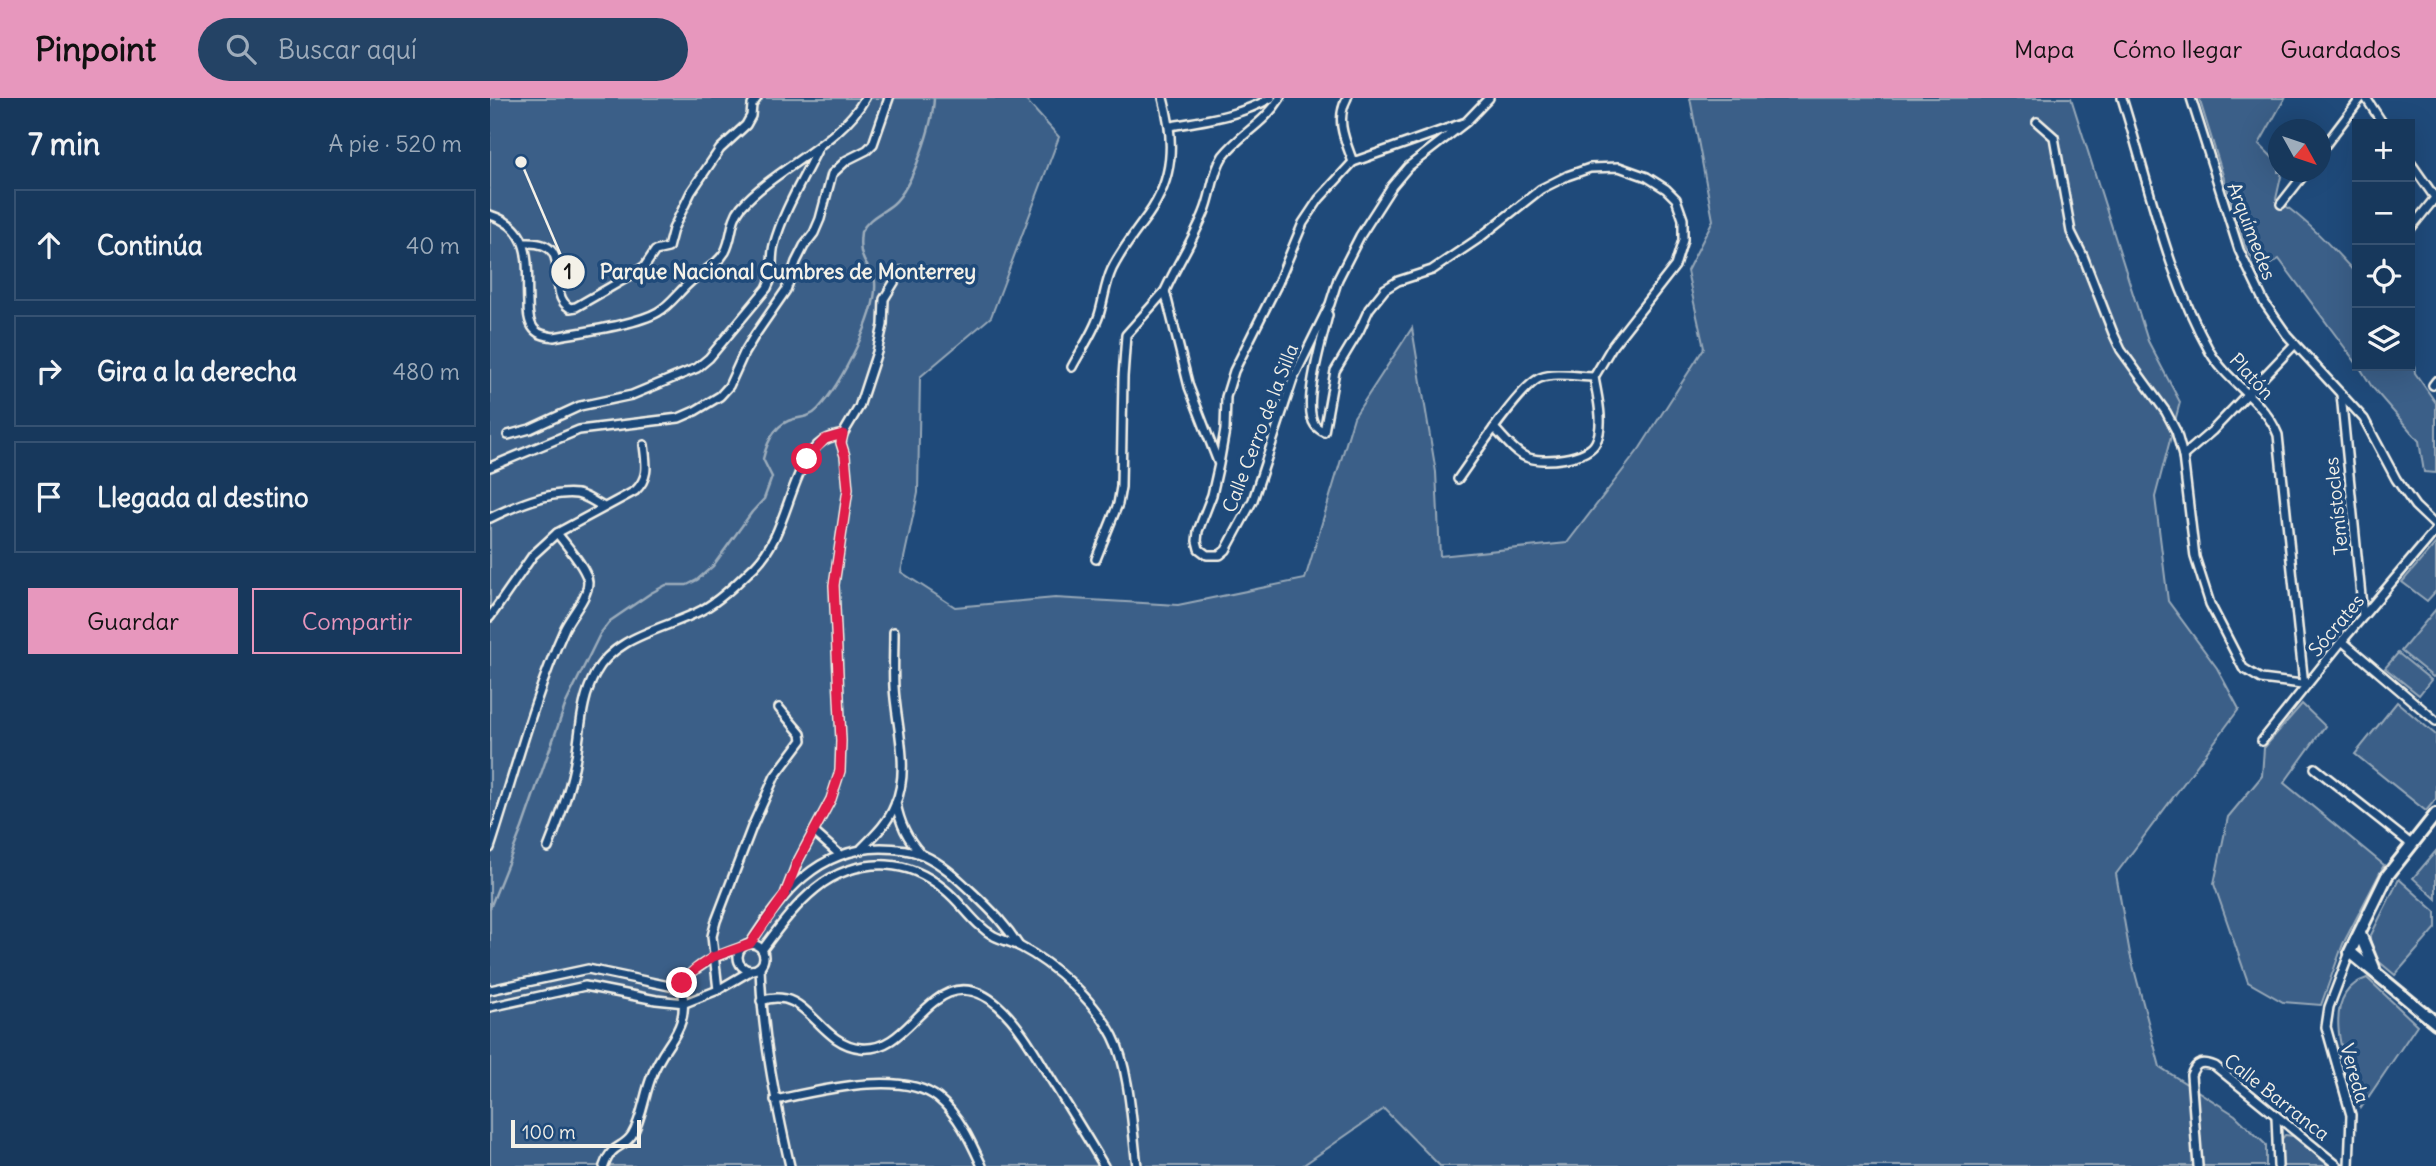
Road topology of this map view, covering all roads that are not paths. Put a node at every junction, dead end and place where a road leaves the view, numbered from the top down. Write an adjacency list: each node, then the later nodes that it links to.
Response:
1 (757, 98): 25 (street)
2 (865, 98): 17 (street)
3 (889, 98): 40 (street)
4 (1163, 98): 15 (street)
5 (1271, 98): 15 (street)
6 (1280, 98): 27 (street)
7 (1347, 98): 18 (street)
8 (1489, 98): 13 (street, Calle Cerro de la Silla)
9 (2122, 98): 33 (street, Platón)
10 (2192, 98): 29 (street, Arquímedes)
11 (2363, 98): 12 (street); 16 (street)
12 (2380, 119)
13 (1466, 122): 18 (street); 28 (street, Calle Cerro de la Silla)
14 (2037, 122): 38 (street)
15 (1171, 126): 30 (street)
16 (2331, 138)
17 (821, 142): 25 (street); 36 (street)
18 (1353, 162): 39 (street, Calle Cerro de la Silla)
19 (2415, 169): 21 (street)
20 (2298, 182): 22 (street)
21 (2435, 198): 24 (street)
22 (2281, 204)
23 (490, 215): 25 (street)
24 (2415, 223)
25 (525, 243)
26 (901, 271): 35 (street)
27 (1165, 291): 39 (street); 46 (street)
28 (1330, 304): 31 (street); 39 (street, Calle Cerro de la Silla)
29 (2295, 344): 32 (street, Arquímedes); 33 (street)
30 (1072, 367)
31 (1594, 377): 34 (street); 34 (street)
32 (2341, 393): 44 (street, Arquímedes); 47 (street, Temístocles)
33 (2247, 394): 38 (street); 51 (street, Platón)
34 (1494, 428): 41 (street)
35 (843, 434): 58 (street); 61 (street)
36 (508, 435)
37 (644, 445): 42 (street)
38 (2183, 456): 51 (street)
39 (1219, 464)
40 (490, 467)
41 (1458, 479)
42 (602, 506): 43 (street); 45 (street)
43 (490, 518)
44 (2436, 528): 47 (street, Sócrates)
45 (557, 533): 48 (street); 60 (street)
46 (1096, 559)
47 (2363, 616): 50 (street, Sócrates)
48 (490, 617)
49 (894, 632): 56 (street)
50 (2342, 641): 51 (street, Sócrates); 53 (street)
51 (2304, 685): 54 (street, Sócrates)
52 (779, 708): 76 (street)
53 (2436, 721)
54 (2262, 741)
55 (2315, 768): 59 (street)
56 (897, 803): 62 (street); 63 (street)
57 (2436, 814): 59 (street)
58 (814, 832): 64 (street); 67 (street)
59 (2411, 844): 70 (street)
60 (490, 848)
61 (548, 848)
62 (862, 848): 63 (street); 64 (street)
63 (921, 854): 65 (street)
64 (840, 855): 67 (street)
65 (957, 878): 66 (street); 68 (street)
66 (946, 890): 69 (street); 74 (street)
67 (785, 894): 71 (street)
68 (985, 905): 69 (street); 72 (street)
69 (972, 918): 72 (street)
70 (2360, 934): 75 (street); 79 (street)
71 (750, 944): 73 (street); 74 (street)
72 (1020, 946): 97 (street)
73 (742, 947): 76 (street); 78 (street)
74 (762, 950): 77 (street)
75 (2350, 952): 79 (street); 101 (street, Vereda)
76 (713, 957): 81 (street); 85 (street)
77 (760, 967): 78 (street); 87 (street)
78 (752, 970): 85 (street)
79 (2375, 971): 90 (street)
80 (610, 972): 81 (street); 82 (street); 83 (street)
81 (682, 983): 88 (street)
82 (509, 985): 84 (street); 86 (street)
83 (607, 989): 86 (street); 88 (street)
84 (490, 990)
85 (719, 990): 88 (street)
86 (514, 1000): 89 (street)
87 (761, 1001): 91 (street); 96 (street)
88 (685, 1003): 93 (street)
89 (490, 1007)
90 (2436, 1023)
91 (775, 1100): 94 (street); 95 (street)
92 (2276, 1116): 98 (street, Calle Barranca); 99 (street); 100 (street, Calle Barranca)
93 (604, 1166)
94 (790, 1166)
95 (982, 1166)
96 (1104, 1166)
97 (1137, 1166)
98 (2198, 1166)
99 (2278, 1166)
100 (2338, 1166)
101 (2349, 1166)

